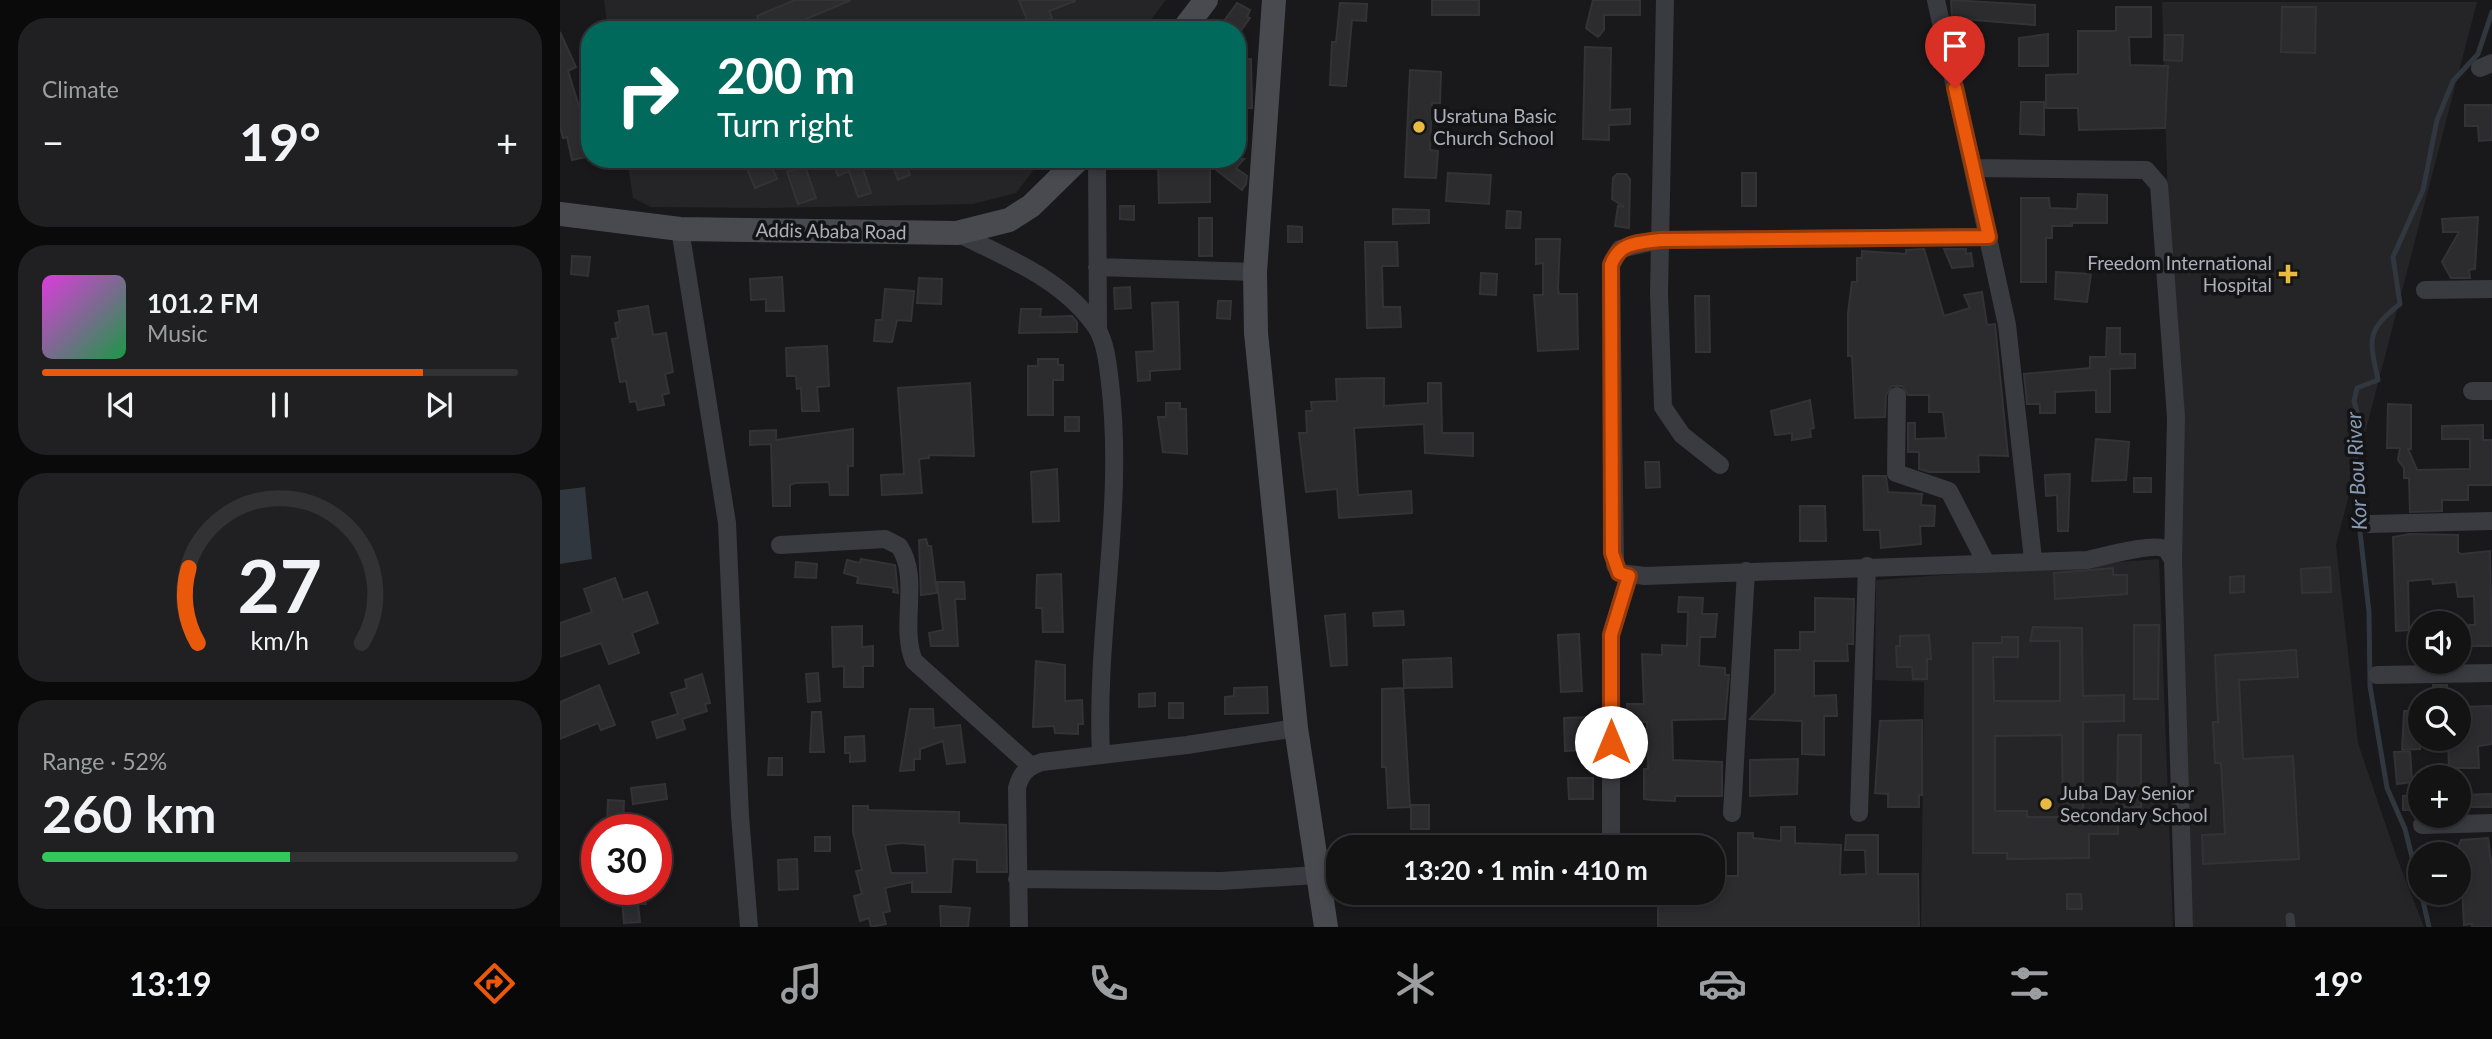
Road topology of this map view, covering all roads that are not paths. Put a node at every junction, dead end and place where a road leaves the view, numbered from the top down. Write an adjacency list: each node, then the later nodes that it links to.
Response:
1 (1206, 0): 5 (street)
2 (1274, 0): 15 (street)
3 (1665, 0): 13 (street)
4 (1936, 0): 8 (street)
5 (1190, 21)
6 (1070, 168): 11 (street, Addis Ababa Road)
7 (1097, 168): 14 (street)
8 (1973, 168): 12 (street); 27 (street)
9 (560, 214): 10 (street, Addis Ababa Road)
10 (680, 229): 11 (street, Addis Ababa Road); 44 (street)
11 (957, 233): 18 (street)
12 (1989, 237): 13 (street); 26 (street)
13 (1660, 240): 22 (street); 31 (street)
14 (1097, 267): 15 (street); 18 (street)
15 (1255, 272): 34 (street)
16 (2492, 289): 17 (street)
17 (2425, 290)
18 (1098, 329): 35 (street)
19 (2472, 391): 20 (street)
20 (2492, 391)
21 (1897, 396): 28 (street)
22 (1720, 465)
23 (2492, 521): 24 (street)
24 (2369, 524)
25 (780, 545): 36 (street)
26 (2033, 559): 27 (street); 28 (street)
27 (2173, 560): 47 (street)
28 (1985, 561): 29 (street)
29 (1867, 566): 30 (street); 38 (street)
30 (1746, 571): 31 (street); 37 (street)
31 (1629, 576): 41 (street)
32 (2492, 673): 33 (street)
33 (2377, 675)
34 (1296, 728): 35 (street); 42 (street)
35 (1101, 755): 36 (street)
36 (1031, 766): 43 (street)
37 (1732, 813)
38 (1858, 813)
39 (2492, 823): 40 (street)
40 (2471, 824)
41 (1611, 835)
42 (1317, 875): 43 (street); 46 (street)
43 (1017, 879): 45 (street)
44 (749, 927)
45 (1019, 927)
46 (1326, 927)
47 (2184, 927)

